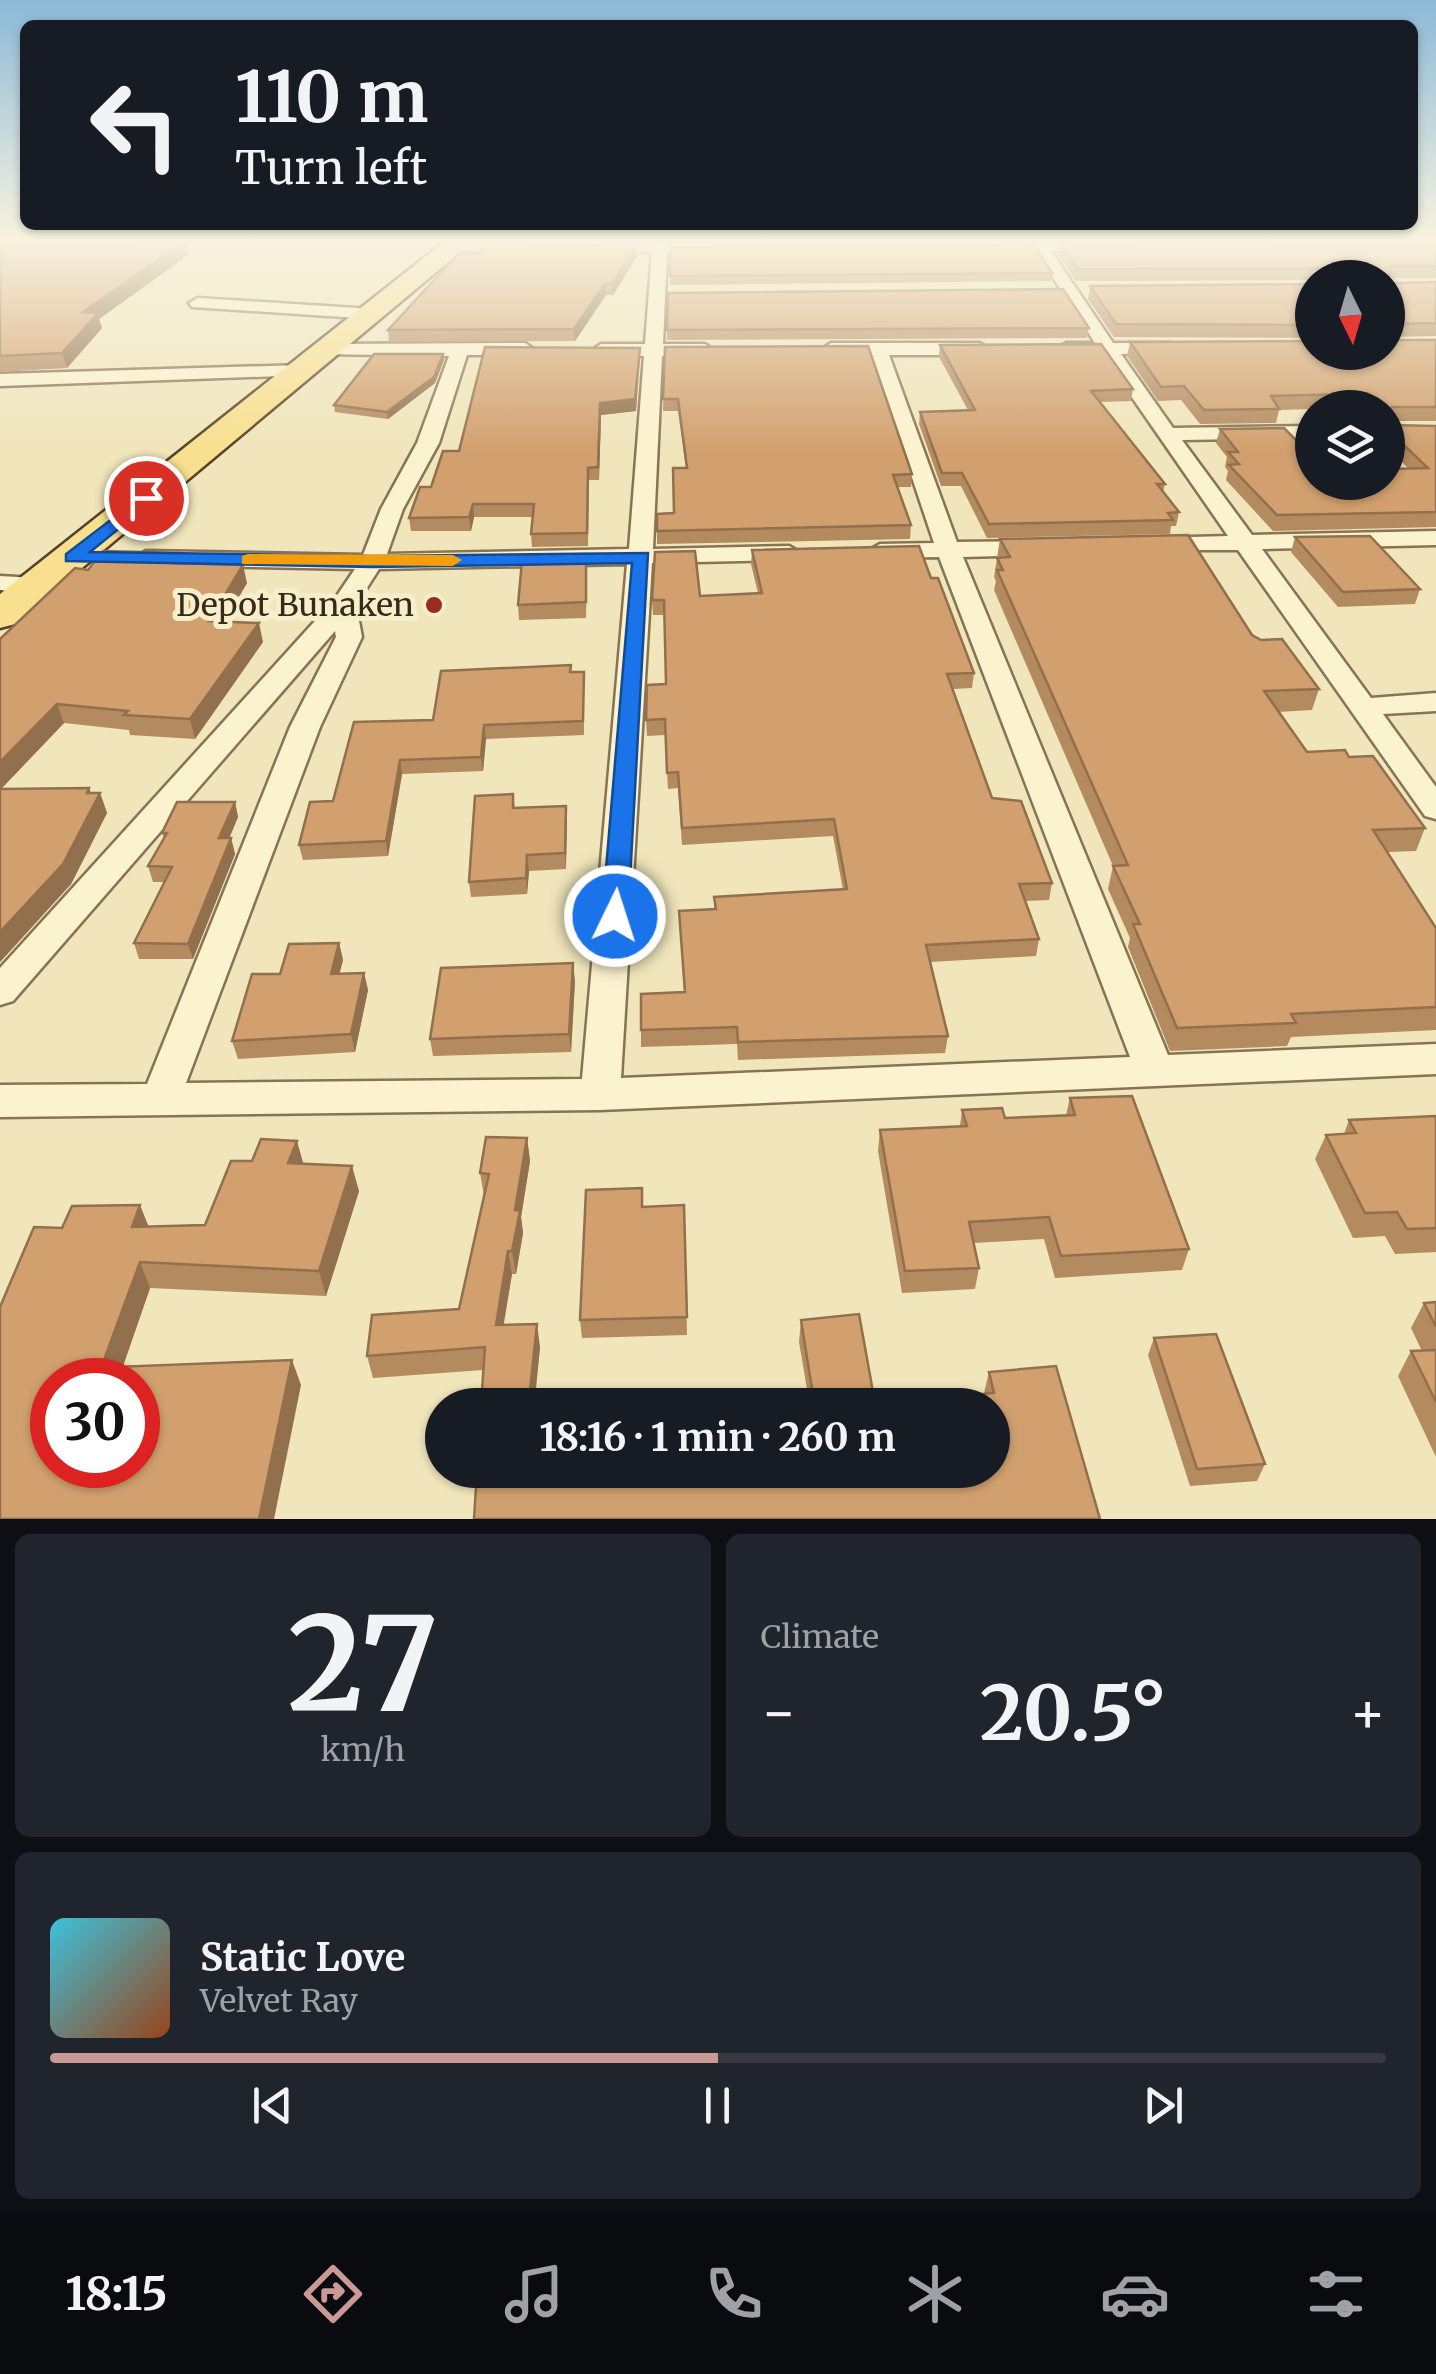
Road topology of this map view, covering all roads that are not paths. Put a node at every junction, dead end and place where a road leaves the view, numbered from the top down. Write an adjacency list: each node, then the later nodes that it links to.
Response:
1 (292, 309): 5 (street)
2 (379, 309): 5 (main road)
3 (658, 309): 16 (street)
4 (1083, 309): 11 (street)
5 (373, 314): 17 (main road)
6 (1185, 348): 11 (street)
7 (814, 349): 8 (street)
8 (878, 349): 9 (street); 25 (street)
9 (1006, 349)
10 (1043, 349): 11 (street)
11 (1108, 349): 20 (street)
12 (460, 350): 13 (street); 17 (street); 30 (street)
13 (543, 350)
14 (576, 350): 16 (street)
15 (727, 350): 16 (street)
16 (656, 351): 28 (street)
17 (314, 360): 18 (street); 29 (main road)
18 (0, 380)
19 (1295, 432): 20 (street)
20 (1167, 434): 22 (street)
21 (1436, 538): 22 (street)
22 (1244, 543): 23 (street); 36 (street)
23 (1130, 546)
24 (1057, 548): 25 (street)
25 (948, 550): 26 (street); 40 (street)
26 (852, 552)
27 (814, 553): 28 (street)
28 (641, 557): 30 (street); 41 (street)
29 (72, 558): 30 (street); 32 (main road)
30 (372, 562): 33 (street)
31 (0, 583): 32 (street)
32 (35, 586): 34 (main road)
33 (343, 606): 38 (street); 42 (street)
34 (0, 615)
35 (1436, 702): 36 (street)
36 (1360, 706): 37 (street)
37 (1436, 809)
38 (0, 992)
39 (1436, 1059): 40 (street)
40 (1155, 1071): 41 (street)
41 (600, 1094): 42 (street)
42 (161, 1098): 43 (street)
43 (0, 1101)

